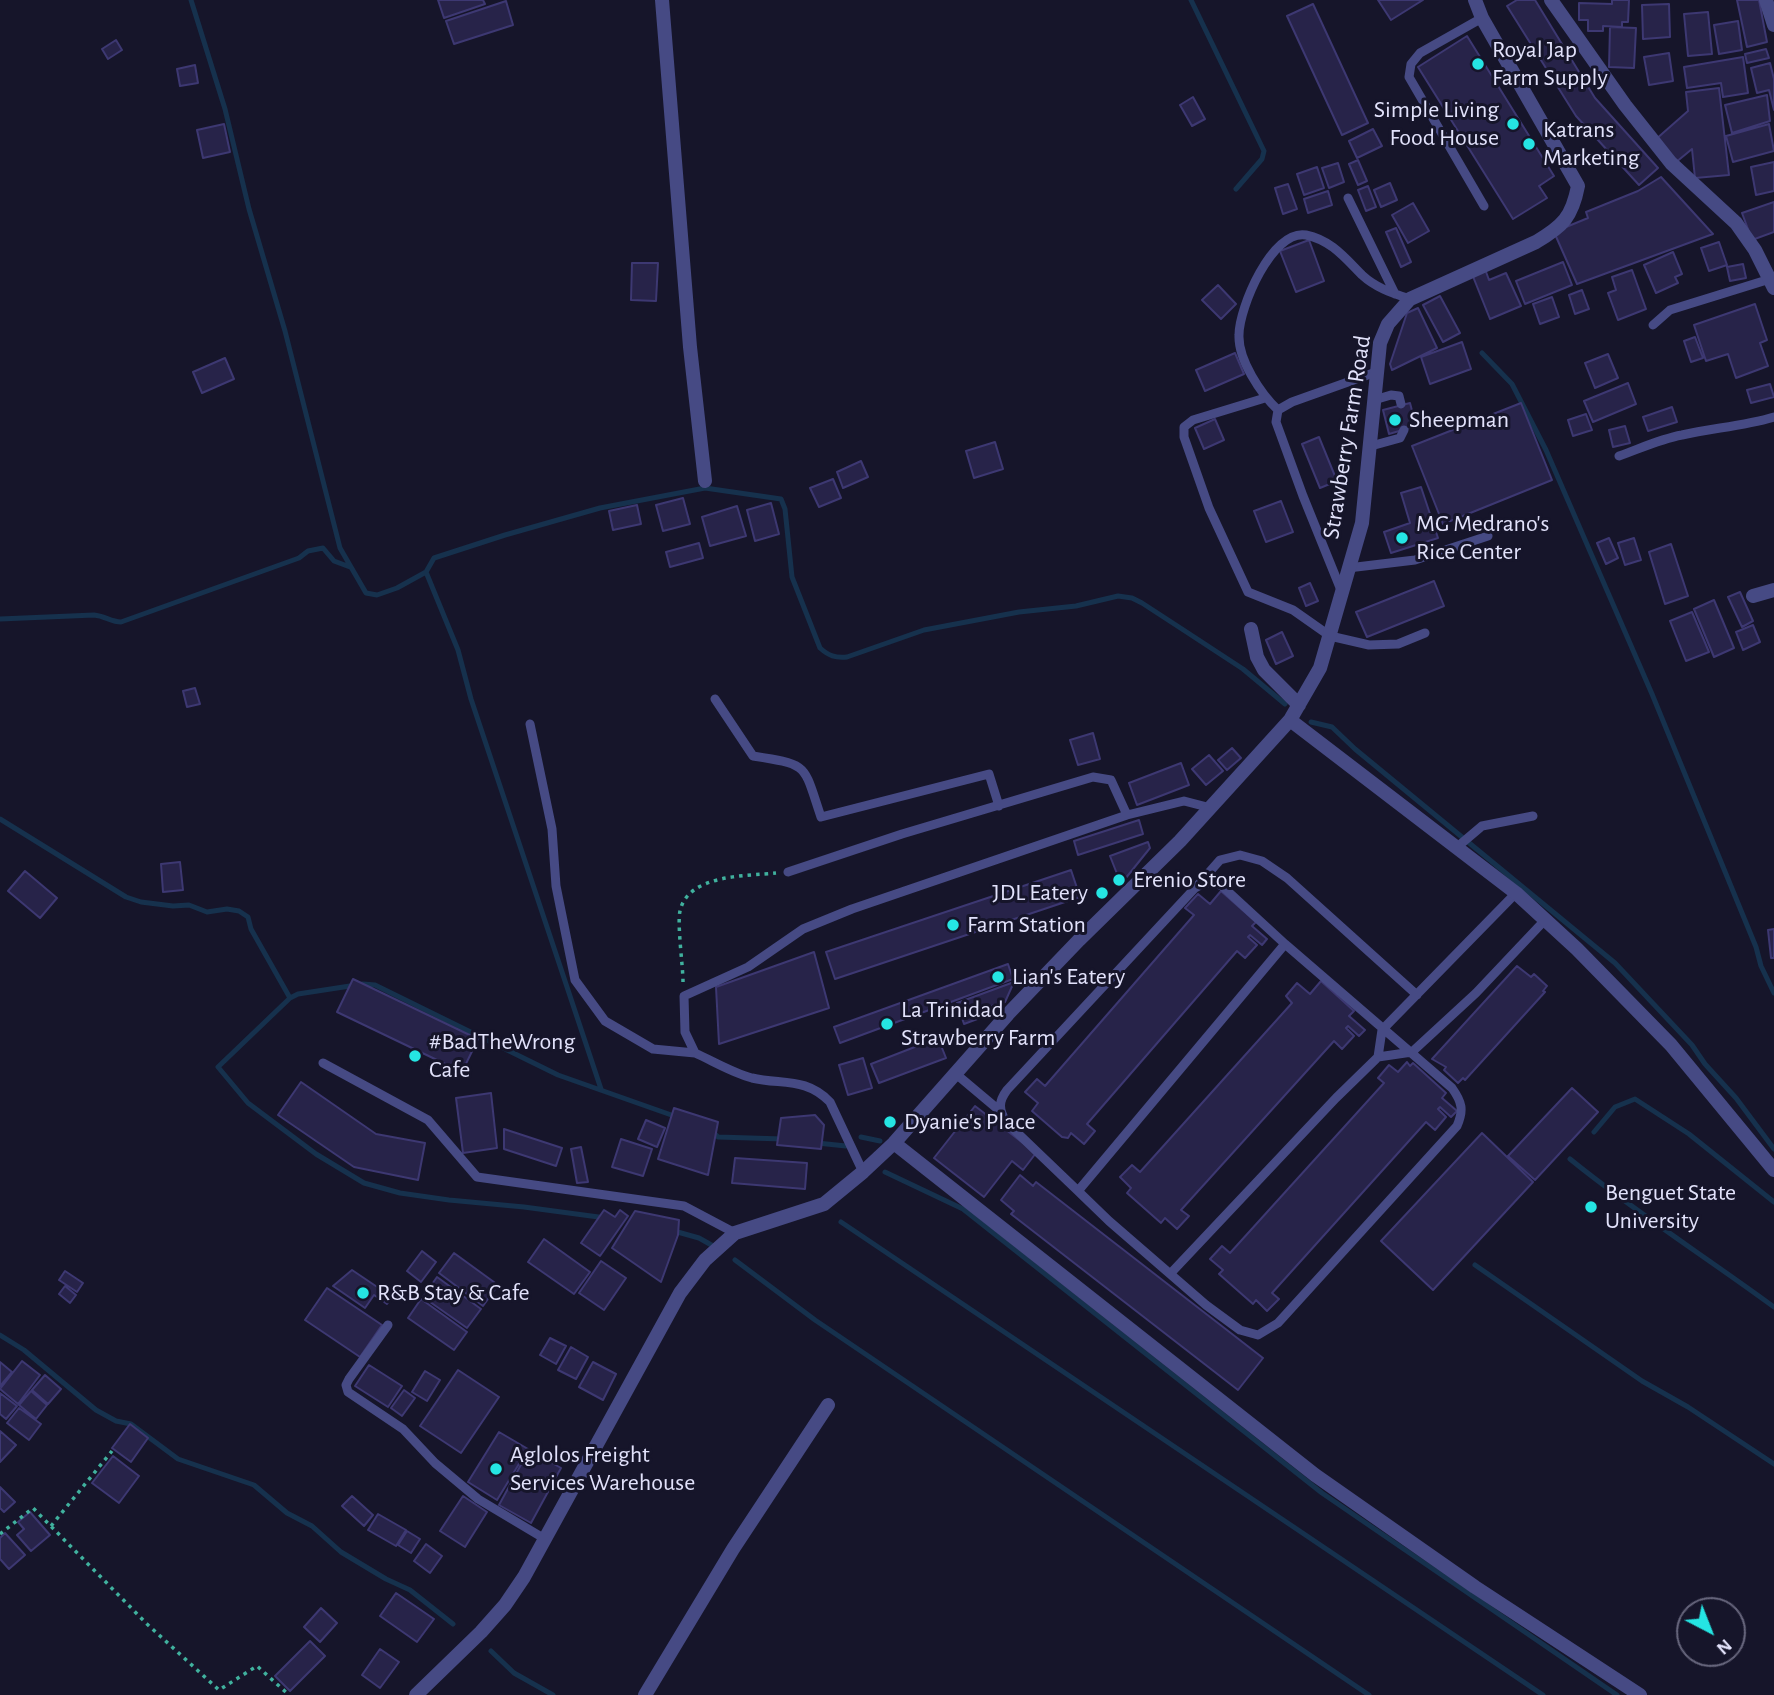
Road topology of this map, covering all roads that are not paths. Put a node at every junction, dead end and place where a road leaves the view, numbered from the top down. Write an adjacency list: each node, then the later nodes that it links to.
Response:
1 (662, 0): 22 (street)
2 (1475, 0): 5 (street, Strawberry Farm Road)
3 (1550, 0): 9 (street)
4 (1766, 0): 6 (street)
5 (1482, 18): 8 (lane); 11 (street, Strawberry Farm Road)
6 (1774, 24)
7 (1348, 198): 10 (lane)
8 (1484, 206)
9 (1773, 284): 12 (lane)
10 (1395, 294): 11 (lane); 14 (lane)
11 (1410, 299): 13 (street, Strawberry Farm Road)
12 (1653, 325)
13 (1377, 372): 15 (street, Strawberry Farm Road); 17 (lane)
14 (1265, 398): 17 (lane); 30 (lane)
15 (1374, 400): 16 (lane); 20 (street, Strawberry Farm Road)
16 (1401, 404)
17 (1278, 410): 26 (lane)
18 (1774, 417): 21 (lane)
19 (1404, 430): 20 (lane)
20 (1370, 446): 24 (street, Strawberry Farm Road)
21 (1619, 456)
22 (705, 481)
23 (1488, 536): 24 (lane)
24 (1348, 568): 26 (street, Strawberry Farm Road)
25 (1774, 590): 27 (street)
26 (1342, 592): 30 (street, Strawberry Farm Road)
27 (1753, 596)
28 (1251, 629): 32 (street)
29 (1425, 633): 30 (lane)
30 (1330, 636): 32 (street, Strawberry Farm Road)
31 (715, 699): 35 (lane)
32 (1299, 705): 33 (street, Strawberry Farm Road)
33 (1290, 720): 36 (street, Strawberry Farm Road); 39 (street)
34 (530, 724): 48 (lane)
35 (999, 806): 37 (lane); 40 (lane)
36 (1211, 808): 37 (lane); 51 (street, Strawberry Farm Road)
37 (1127, 815): 48 (lane)
38 (1533, 816): 39 (lane)
39 (1460, 845): 42 (street)
40 (788, 872)
41 (1195, 888): 44 (lane); 45 (lane); 52 (lane)
42 (1516, 893): 43 (street); 45 (lane)
43 (1545, 920): 47 (lane); 54 (street)
44 (1285, 944): 46 (lane); 56 (lane)
45 (1417, 996): 46 (lane)
46 (1382, 1030): 47 (lane); 49 (lane)
47 (1412, 1052): 49 (lane); 58 (lane)
48 (695, 1053): 55 (lane)
49 (1378, 1057): 58 (lane)
50 (323, 1063): 57 (lane)
51 (956, 1074): 52 (lane); 53 (street, Strawberry Farm Road)
52 (1000, 1111): 56 (lane)
53 (894, 1143): 55 (street, Strawberry Farm Road); 64 (street)
54 (1774, 1170)
55 (863, 1172): 57 (street, Strawberry Farm Road)
56 (1079, 1191): 58 (lane)
57 (735, 1233): 61 (street, Strawberry Farm Road)
58 (1170, 1275)
59 (388, 1325): 61 (lane)
60 (828, 1405): 63 (street)
61 (545, 1539): 62 (street, Strawberry Farm Road)
62 (416, 1695)
63 (645, 1695)
64 (1640, 1695)

